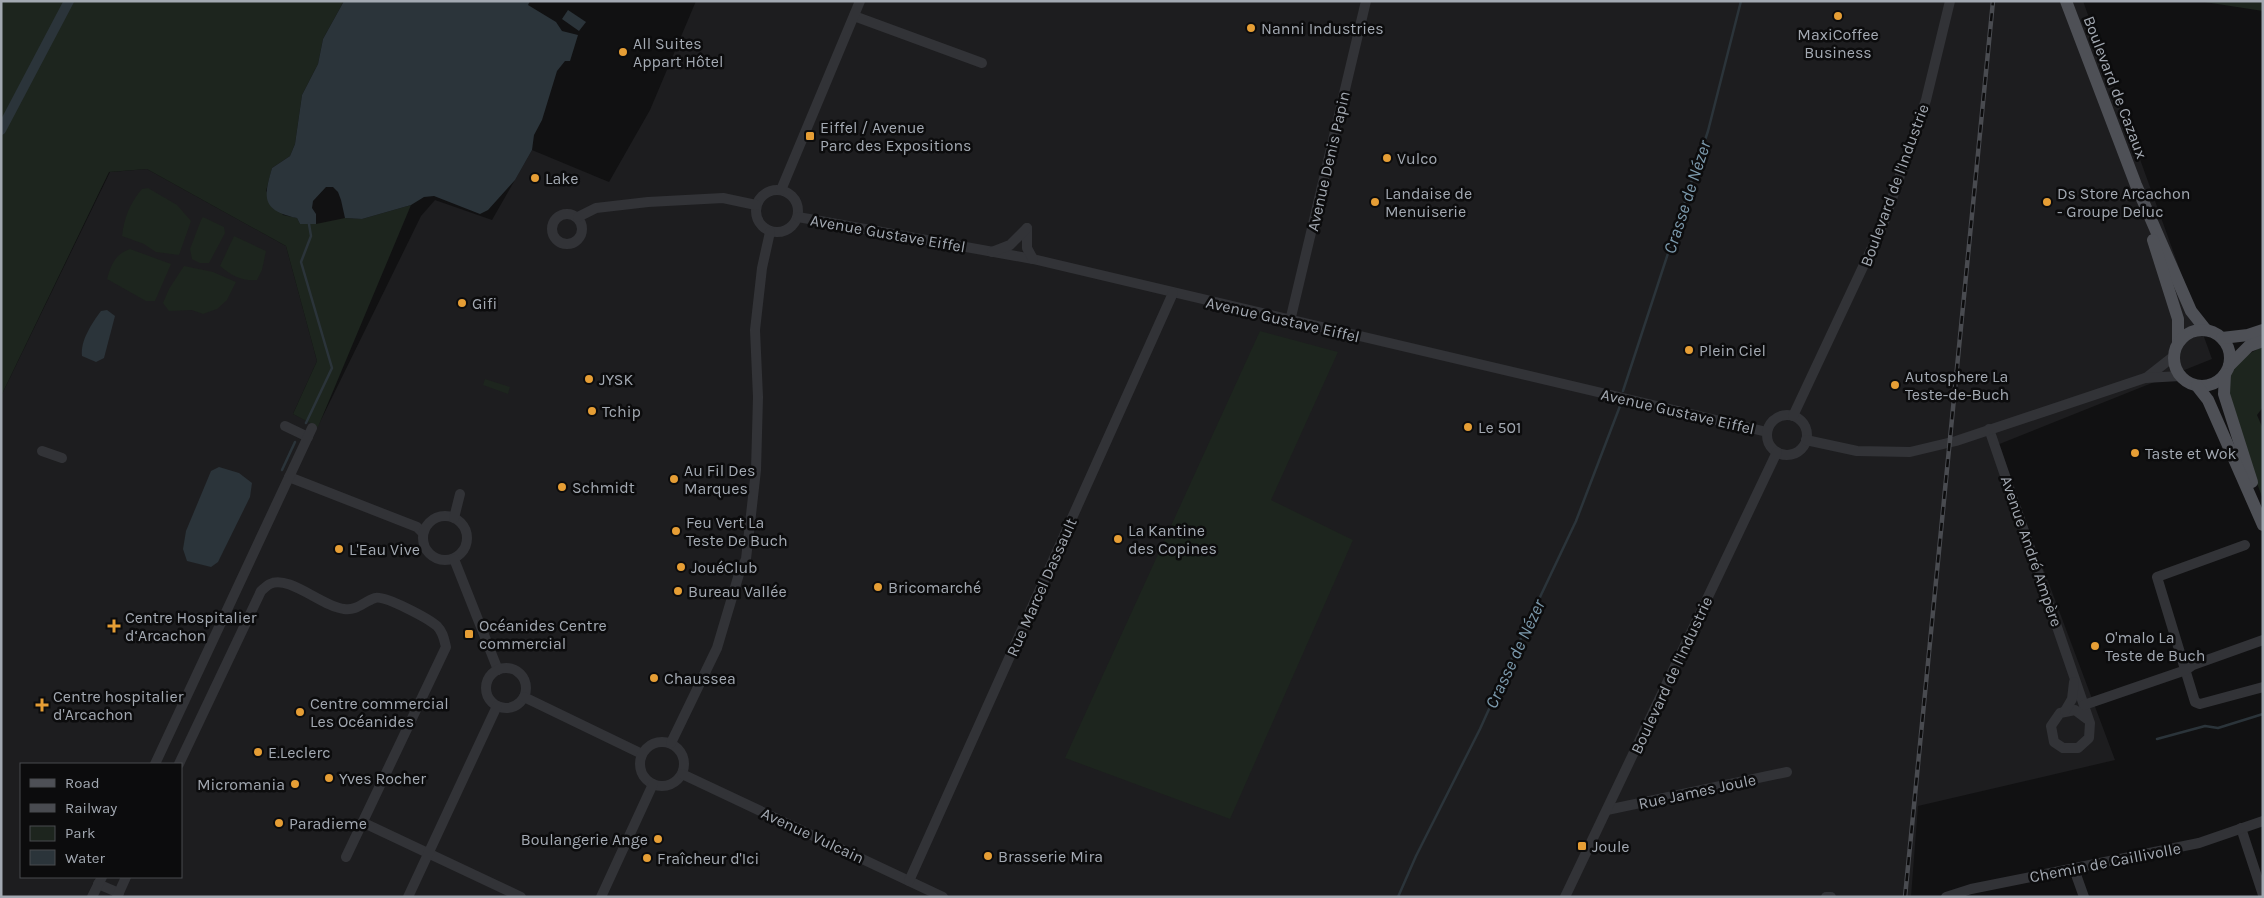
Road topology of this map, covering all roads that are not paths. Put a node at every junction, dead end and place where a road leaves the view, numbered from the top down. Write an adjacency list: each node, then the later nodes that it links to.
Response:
1 (860, 1): 5 (street)
2 (1366, 1): 16 (street, Avenue Denis Papin)
3 (1950, 1): 27 (street, Boulevard de l'Industrie)
4 (2066, 1): 7 (main road, Boulevard de Cazaux)
5 (854, 16): 6 (street); 8 (street)
6 (982, 63)
7 (2136, 185): 17 (main road, Boulevard de Cazaux); 21 (main road, Boulevard de Cazaux)
8 (781, 190): 9 (street); 11 (street)
9 (756, 205): 10 (street); 12 (street)
10 (578, 217)
11 (798, 217): 12 (street); 13 (street, Avenue Gustave Eiffel)
12 (770, 232): 53 (street)
13 (992, 252): 14 (street, Avenue Gustave Eiffel); 14 (street)
14 (1033, 259): 15 (street, Avenue Gustave Eiffel)
15 (1173, 293): 16 (street, Avenue Gustave Eiffel); 69 (street, Rue Marcel Dassault)
16 (1290, 321): 30 (street, Avenue Gustave Eiffel)
17 (2206, 330): 19 (main road); 21 (main road)
18 (2263, 330): 19 (main road)
19 (2222, 338): 23 (main road)
20 (2263, 341): 23 (main road)
21 (2178, 342): 22 (main road)
22 (2174, 356): 24 (main road); 25 (street)
23 (2227, 370): 26 (main road); 37 (main road)
24 (2180, 376): 25 (street); 26 (main road)
25 (2145, 378): 29 (street)
26 (2197, 386): 39 (main road)
27 (1793, 416): 30 (street); 31 (street)
28 (285, 426): 35 (street)
29 (1990, 429): 31 (street); 46 (street, Avenue André Ampère)
30 (1767, 432): 33 (street)
31 (1806, 440): 33 (street)
32 (42, 451): 34 (street)
33 (1777, 452): 60 (street, Boulevard de l'Industrie)
34 (62, 458)
35 (289, 477): 40 (street); 55 (street)
36 (460, 494): 38 (street)
37 (2263, 515)
38 (454, 518): 40 (street); 42 (street)
39 (2263, 525)
40 (423, 533): 42 (street)
41 (2245, 546): 45 (street)
42 (454, 559): 44 (street)
43 (2263, 640): 45 (street)
44 (498, 670): 48 (street); 50 (street)
45 (2186, 670): 47 (street); 49 (street)
46 (2074, 673): 49 (street, Avenue André Ampère); 51 (street, Avenue André Ampère)
47 (2263, 687)
48 (524, 697): 50 (street); 54 (street)
49 (2084, 705): 52 (street, Avenue André Ampère)
50 (497, 706): 64 (street)
51 (2065, 710): 52 (street); 52 (street, Avenue André Ampère)
52 (2087, 719)
53 (671, 743): 54 (street); 58 (street)
54 (642, 754): 59 (street)
55 (155, 763)
56 (179, 763): 62 (street)
57 (1787, 772): 60 (street, Rue James Joule)
58 (682, 774): 59 (street); 69 (street, Avenue Vulcain)
59 (653, 784): 76 (street)
60 (1606, 810): 78 (street, Boulevard de l'Industrie)
61 (2263, 820): 63 (street, Chemin de Caillivolle)
62 (364, 823): 64 (street); 65 (street)
63 (2241, 828): 66 (street, Chemin de Caillivolle); 72 (street)
64 (429, 853): 74 (street); 75 (street)
65 (346, 857)
66 (2074, 869): 70 (street, Chemin de Caillivolle); 82 (street)
67 (126, 878): 71 (street)
68 (100, 880): 71 (street); 73 (street)
69 (909, 881): 77 (street, Avenue Vulcain)
70 (1973, 893): 81 (street, Chemin de Caillivolle)
71 (118, 895)
72 (2263, 896)
73 (92, 897)
74 (408, 897)
75 (521, 897)
76 (601, 897)
77 (943, 897)
78 (1565, 897)
79 (1826, 897): 80 (street)
80 (1831, 897)
81 (1946, 897)
82 (2084, 897)

